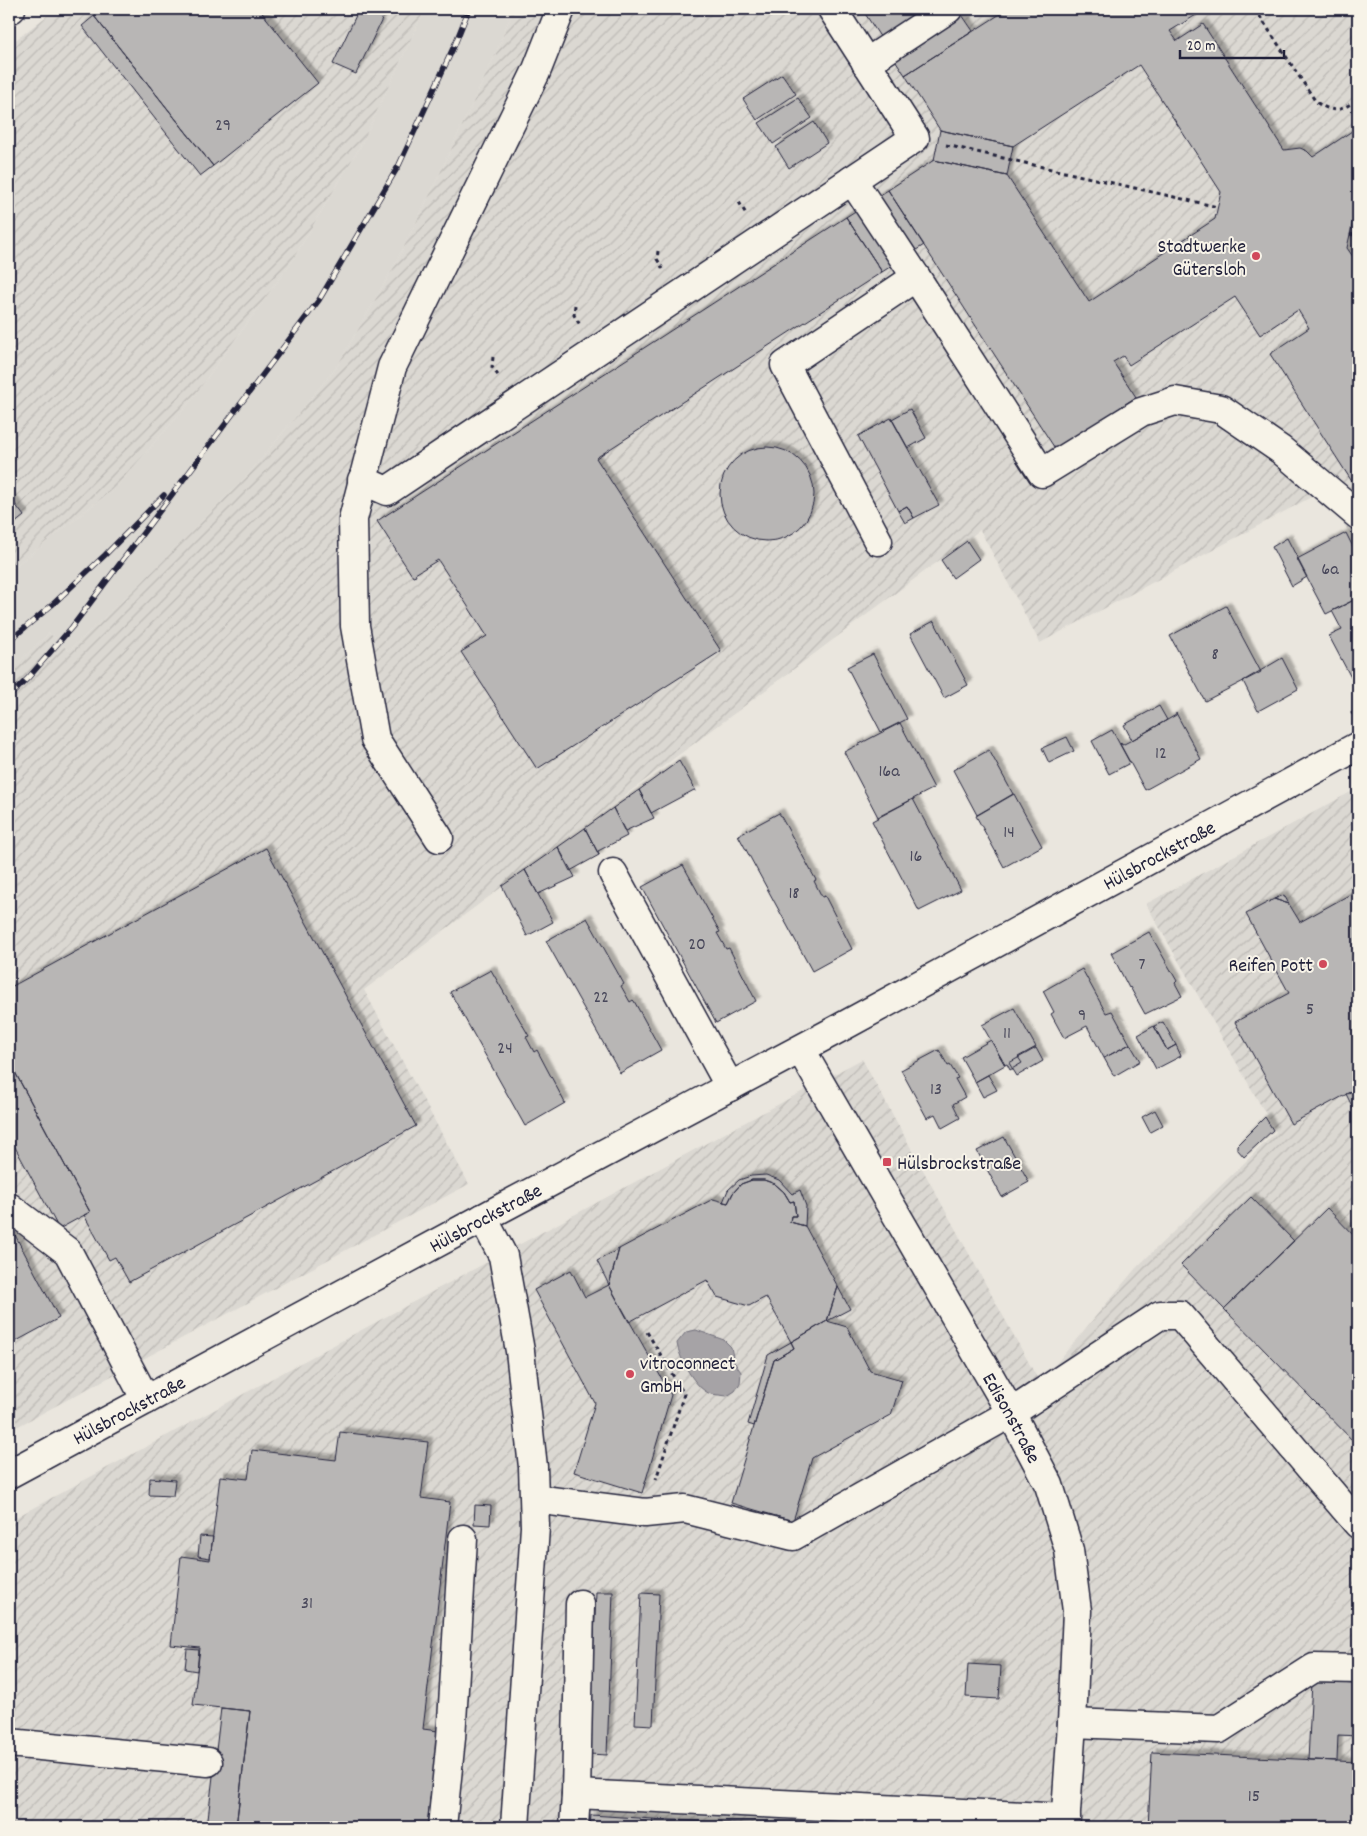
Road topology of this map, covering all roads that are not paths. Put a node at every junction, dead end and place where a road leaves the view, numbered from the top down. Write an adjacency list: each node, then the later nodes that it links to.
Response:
1 (561, 9): 7 (street)
2 (832, 9): 4 (street)
3 (948, 9): 4 (street)
4 (866, 63): 5 (street)
5 (852, 180): 6 (street); 7 (street)
6 (916, 276): 8 (street); 9 (street)
7 (362, 480): 11 (street)
8 (1358, 515)
9 (878, 541)
10 (1358, 746): 13 (street, Hülsbrockstraße)
11 (439, 838)
12 (613, 873): 14 (street)
13 (801, 1050): 14 (street, Hülsbrockstraße); 18 (street, Edisonstraße)
14 (730, 1087): 16 (street, Hülsbrockstraße)
15 (9, 1207): 17 (street)
16 (482, 1218): 17 (street, Hülsbrockstraße); 20 (street)
17 (146, 1400): 19 (street, Hülsbrockstraße)
18 (1011, 1413): 20 (street); 21 (street); 25 (street, Edisonstraße)
19 (9, 1474)
20 (534, 1499): 32 (street)
21 (1358, 1524)
22 (463, 1539): 31 (street)
23 (580, 1604): 28 (street)
24 (1358, 1669): 25 (street)
25 (1072, 1723): 30 (street, Edisonstraße)
26 (9, 1743): 27 (street)
27 (208, 1762)
28 (576, 1794): 29 (street); 33 (street)
29 (958, 1820): 30 (street)
30 (1065, 1823)
31 (442, 1827)
32 (515, 1827)
33 (574, 1827)

